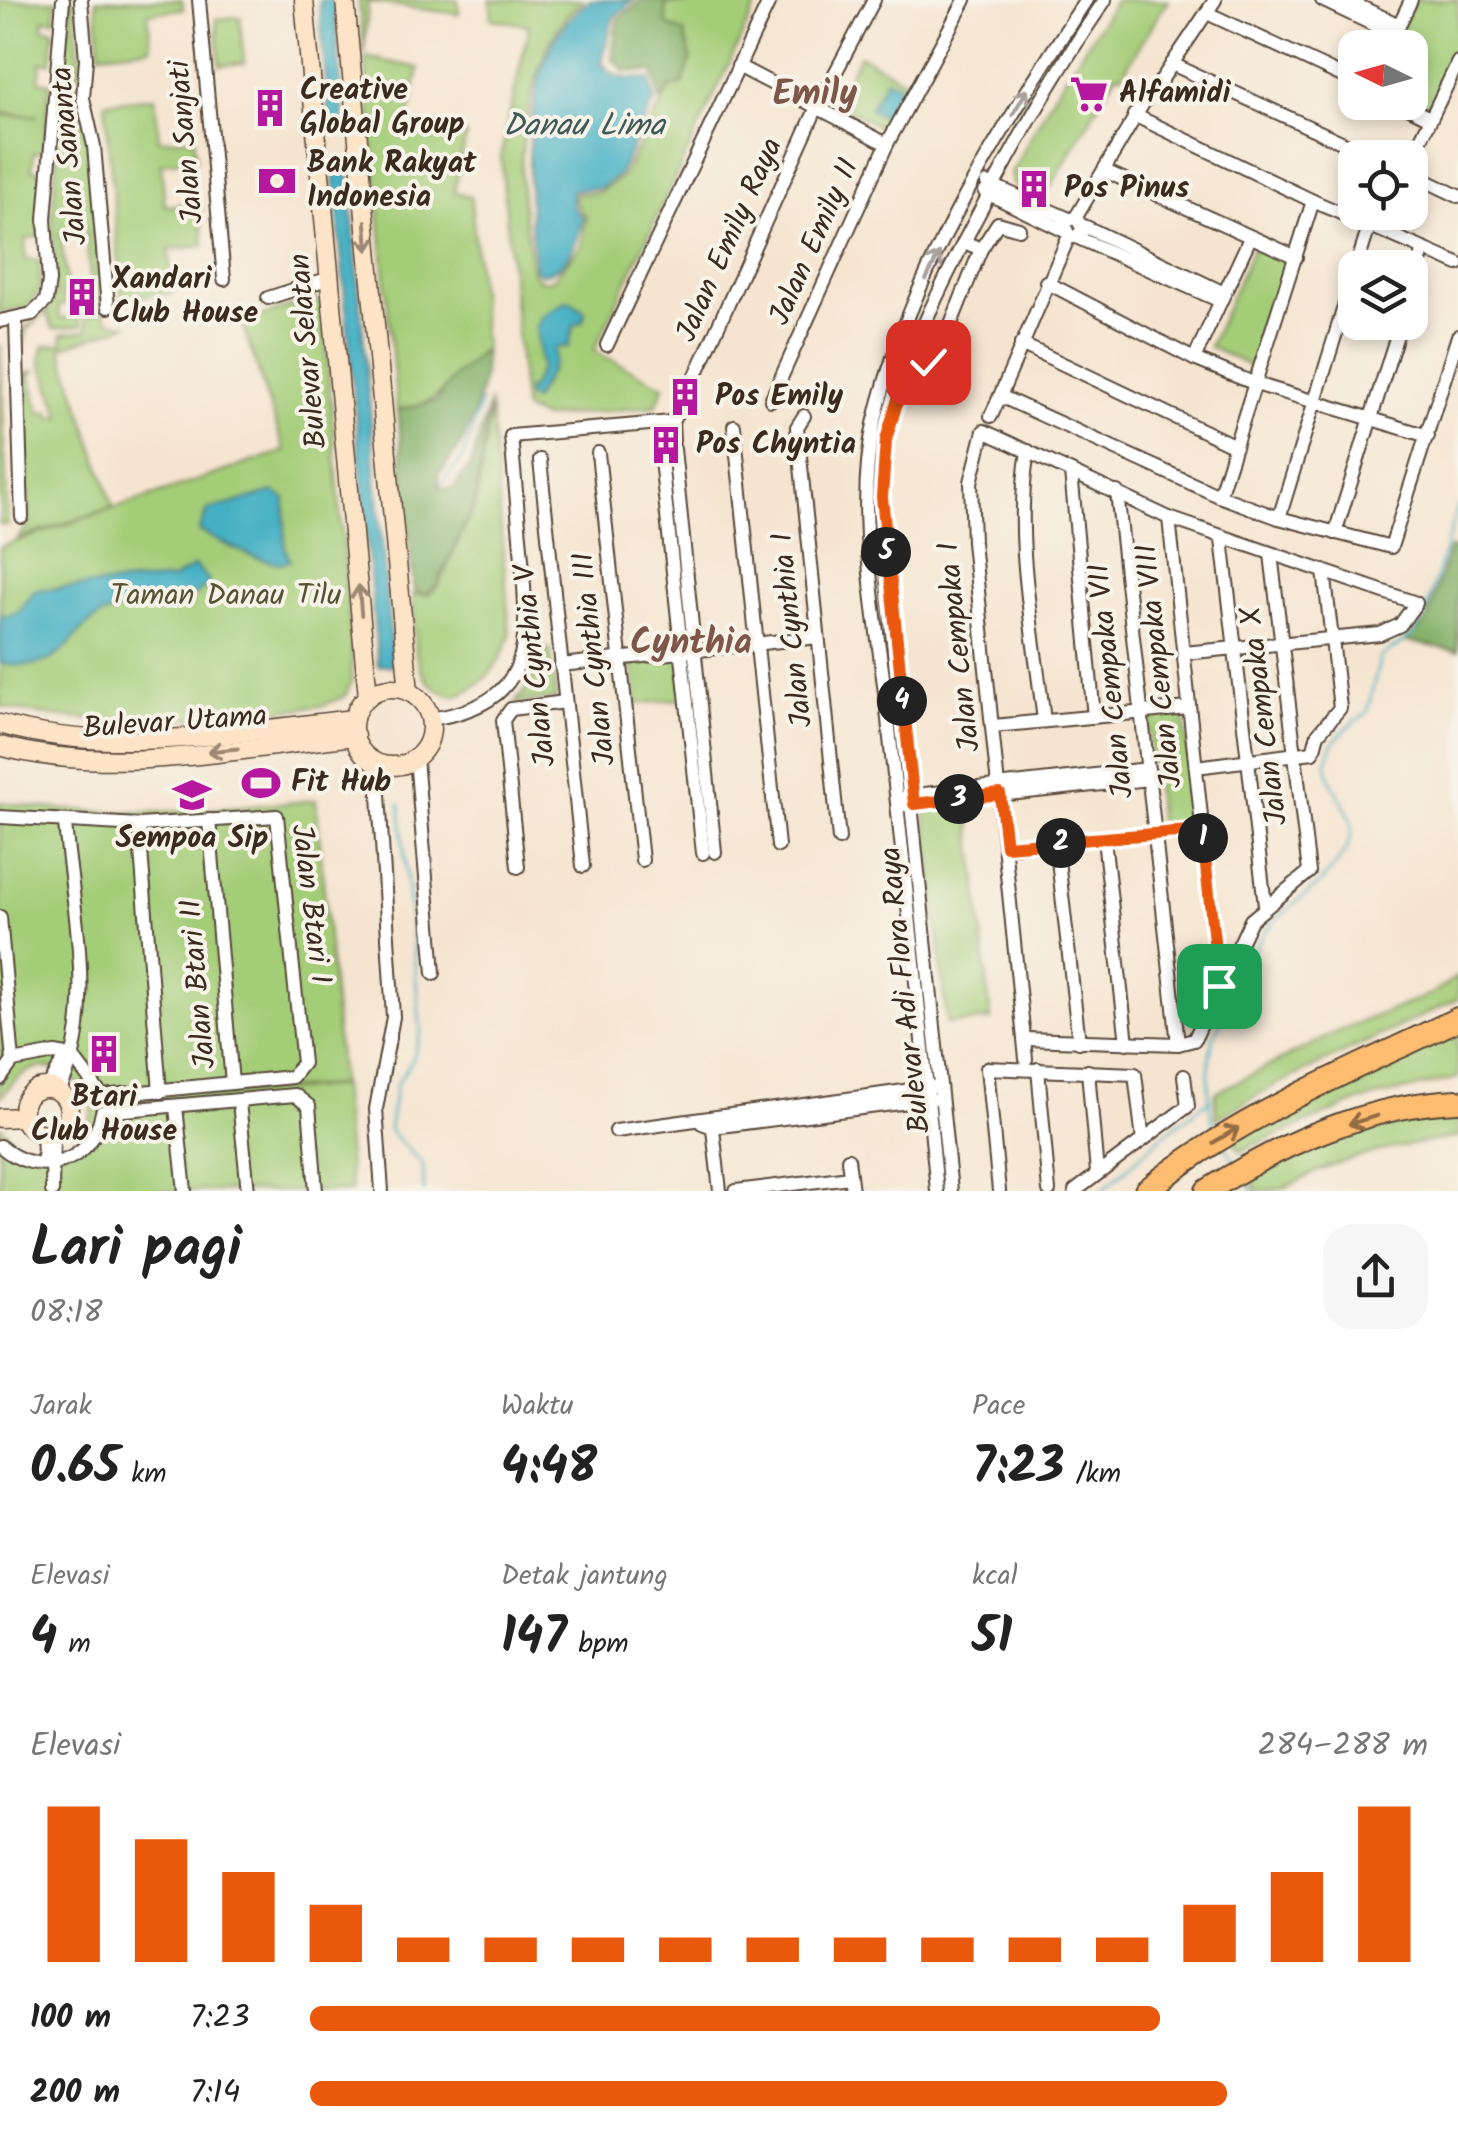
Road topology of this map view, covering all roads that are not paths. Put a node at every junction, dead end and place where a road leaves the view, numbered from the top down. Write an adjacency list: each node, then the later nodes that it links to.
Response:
1 (63, 0): 53 (street, Jalan Sananta)
2 (81, 0): 52 (street, Jalan Sananta)
3 (199, 0): 48 (street, Jalan Sanjati)
4 (304, 0): 47 (main road, Bulevar Selatan)
5 (345, 0): 98 (main road, one-way to 98)
6 (770, 0): 21 (street)
7 (874, 0): 25 (street, Jalan Emily Raya)
8 (965, 0): 30 (street, Jalan Emily II)
9 (1086, 0): 33 (street, Bulevar Adi Flora Raya, one-way to 9)
10 (1105, 0): 34 (street, Bulevar Adi Flora Raya)
11 (1215, 0): 15 (street)
12 (1322, 0): 16 (street)
13 (1346, 0): 17 (street)
14 (1411, 0): 18 (street)
15 (1207, 13): 20 (street); 22 (street)
16 (1382, 30)
17 (1386, 30)
18 (1397, 30)
19 (1458, 62): 27 (street)
20 (1172, 64): 23 (street); 28 (street)
21 (738, 66): 25 (street); 59 (street)
22 (1338, 74)
23 (1160, 82)
24 (1148, 94): 26 (street)
25 (817, 108): 30 (street); 71 (street, Jalan Emily Raya)
26 (1134, 115): 31 (street); 36 (street)
27 (1430, 118): 29 (street)
28 (1338, 140)
29 (1420, 140)
30 (887, 144): 66 (street, Jalan Emily II)
31 (1105, 171): 38 (street); 41 (street)
32 (1428, 182): 35 (street)
33 (975, 183): 34 (street); 84 (street, Bulevar Adi Flora Raya, one-way to 33)
34 (990, 190): 38 (street); 42 (street, Bulevar Adi Flora Raya)
35 (1458, 196)
36 (1313, 200): 37 (street); 45 (street)
37 (1338, 211)
38 (1072, 228): 49 (street); 50 (street)
39 (1019, 229): 43 (street)
40 (1383, 230): 44 (street)
41 (1250, 238): 45 (street); 50 (street)
42 (964, 242): 43 (street); 60 (street, Bulevar Adi Flora Raya)
43 (981, 249): 62 (street)
44 (1424, 249): 46 (street)
45 (1296, 257): 63 (street)
46 (1458, 264)
47 (330, 278): 51 (street); 99 (main road, Bulevar Selatan, one-way to 47)
48 (224, 279)
49 (1046, 282): 58 (street); 61 (street)
50 (1220, 296): 61 (street)
51 (268, 298)
52 (108, 307)
53 (16, 321): 54 (street); 81 (street)
54 (0, 322)
55 (1338, 327): 67 (street)
56 (1458, 336): 73 (street)
57 (1394, 340): 70 (street)
58 (1021, 344): 65 (street); 74 (street)
59 (606, 345)
60 (912, 351): 62 (street); 84 (street, Bulevar Adi Flora Raya)
61 (1194, 359): 63 (street)
62 (934, 366): 64 (street)
63 (1256, 384): 67 (street); 74 (street)
64 (927, 389)
65 (1000, 396): 69 (street); 80 (street)
66 (771, 400)
67 (1315, 401): 70 (street); 83 (street)
68 (804, 416): 89 (street, Jalan Cynthia I)
69 (991, 416)
70 (1370, 420): 73 (street); 85 (street)
71 (665, 423): 94 (street); 104 (street)
72 (734, 426): 91 (street)
73 (1428, 436): 85 (street)
74 (1234, 446): 80 (street)
75 (1028, 451): 78 (street); 105 (street); 107 (street, Jalan Cempaka I)
76 (598, 452): 96 (street, Jalan Cynthia III)
77 (540, 460): 97 (street, Jalan Cynthia V)
78 (1070, 472): 79 (street); 103 (street)
79 (1117, 492): 82 (street); 102 (street, Jalan Cempaka VII)
80 (1219, 496): 83 (street)
81 (22, 517)
82 (1169, 518): 86 (street); 95 (street, Jalan Cempaka VIII)
83 (1278, 518): 85 (street)
84 (877, 528): 120 (street, Bulevar Adi Flora Raya); 121 (street, Bulevar Adi Flora Raya)
85 (1335, 534)
86 (1222, 539): 87 (street); 93 (street)
87 (1271, 554): 88 (street); 92 (street, Jalan Cempaka X)
88 (1324, 571): 90 (street); 90 (street)
89 (818, 637): 91 (street); 129 (street, Jalan Cynthia I)
90 (1333, 639): 92 (street); 113 (street)
91 (756, 644): 94 (street); 131 (street)
92 (1282, 644): 93 (street); 113 (street, Jalan Cempaka X)
93 (1235, 648): 95 (street); 115 (street)
94 (688, 651): 96 (street); 133 (street)
95 (1184, 653): 101 (street, Jalan Cempaka VIII)
96 (620, 658): 97 (street); 134 (street, Jalan Cynthia III)
97 (561, 665): 100 (street, Jalan Cynthia V)
98 (409, 692): 99 (main road); 104 (main road)
99 (368, 697): 108 (main road)
100 (565, 702): 135 (street, Jalan Cynthia V); 136 (street)
101 (1189, 708): 102 (street); 117 (street, Jalan Cempaka VIII)
102 (1141, 712): 103 (street); 118 (street, Jalan Cempaka VII)
103 (1094, 717): 105 (street)
104 (430, 719): 114 (main road)
105 (1044, 722): 107 (street)
106 (0, 724): 109 (main road, Bulevar Utama)
107 (993, 726): 119 (street, Jalan Cempaka I)
108 (354, 727): 111 (main road, Bulevar Utama); 116 (main road)
109 (44, 734): 111 (main road, Bulevar Utama); 112 (main road)
110 (0, 746): 112 (main road, Bulevar Utama)
111 (76, 749): 112 (main road, Bulevar Utama)
112 (42, 756)
113 (1295, 757): 115 (street); 137 (street, Jalan Cempaka X)
114 (416, 758): 116 (main road); 139 (street)
115 (1248, 761): 117 (street); 137 (street)
116 (377, 764): 178 (street)
117 (1196, 766): 126 (street, Jalan Cempaka VIII)
118 (1148, 774): 119 (street); 127 (street, Jalan Cempaka VII)
119 (1000, 789): 120 (street); 132 (street, Jalan Cempaka I)
120 (913, 799): 121 (street); 156 (street, Bulevar Adi Flora Raya)
121 (897, 801): 157 (street, Bulevar Adi Flora Raya)
122 (0, 816): 124 (street)
123 (210, 820): 125 (street); 153 (street, Jalan Btari II); 153 (street, Jalan Btari I)
124 (65, 822): 125 (street); 146 (street)
125 (139, 825): 155 (street)
126 (1202, 830): 127 (street); 140 (street, Jalan Cempaka VIII)
127 (1155, 835): 128 (street); 145 (street, Jalan Cempaka VII)
128 (1104, 839): 130 (street); 144 (street)
129 (840, 840)
130 (1056, 843): 132 (street); 143 (street)
131 (778, 846)
132 (1006, 846): 142 (street, Jalan Cempaka I)
133 (709, 853)
134 (642, 860)
135 (584, 866)
136 (518, 867)
137 (1264, 905): 140 (street)
138 (0, 917): 148 (street)
139 (434, 973)
140 (1219, 986): 145 (street)
141 (1458, 1020): 186 (highway, one-way to 141)
142 (1025, 1039): 143 (street); 147 (street, Jalan Cempaka I)
143 (1079, 1042): 144 (street)
144 (1127, 1043): 145 (street)
145 (1178, 1044)
146 (72, 1056): 148 (street); 154 (street); 155 (street)
147 (1026, 1059)
148 (13, 1061): 152 (street)
149 (1038, 1069): 150 (street); 183 (street); 184 (street)
150 (1088, 1071): 167 (street); 171 (street)
151 (1184, 1076): 167 (street)
152 (0, 1079)
153 (232, 1083): 155 (street)
154 (53, 1090): 162 (main road); 166 (main road)
155 (160, 1092)
156 (941, 1092): 157 (street); 182 (street, Bulevar Adi Flora Raya)
157 (926, 1094): 164 (street); 181 (street, Bulevar Adi Flora Raya)
158 (1458, 1101): 187 (highway, one-way to 187)
159 (239, 1102): 160 (street); 176 (street); 177 (street)
160 (176, 1106): 170 (street); 175 (street)
161 (0, 1107): 162 (main road)
162 (24, 1112): 163 (main road); 166 (main road)
163 (0, 1118)
164 (709, 1122): 165 (street); 179 (street)
165 (616, 1131)
166 (48, 1133): 170 (street)
167 (1142, 1140): 171 (street)
168 (0, 1146): 170 (street)
169 (848, 1160): 172 (street)
170 (50, 1165): 174 (street)
171 (1097, 1174): 185 (street)
172 (851, 1184): 173 (street)
173 (786, 1188): 180 (street)
174 (52, 1191)
175 (185, 1191)
176 (248, 1191)
177 (316, 1191)
178 (382, 1191)
179 (720, 1191)
180 (736, 1191)
181 (937, 1191)
182 (951, 1191)
183 (998, 1191)
184 (1049, 1191)
185 (1075, 1191)
186 (1146, 1191)
187 (1207, 1191)

